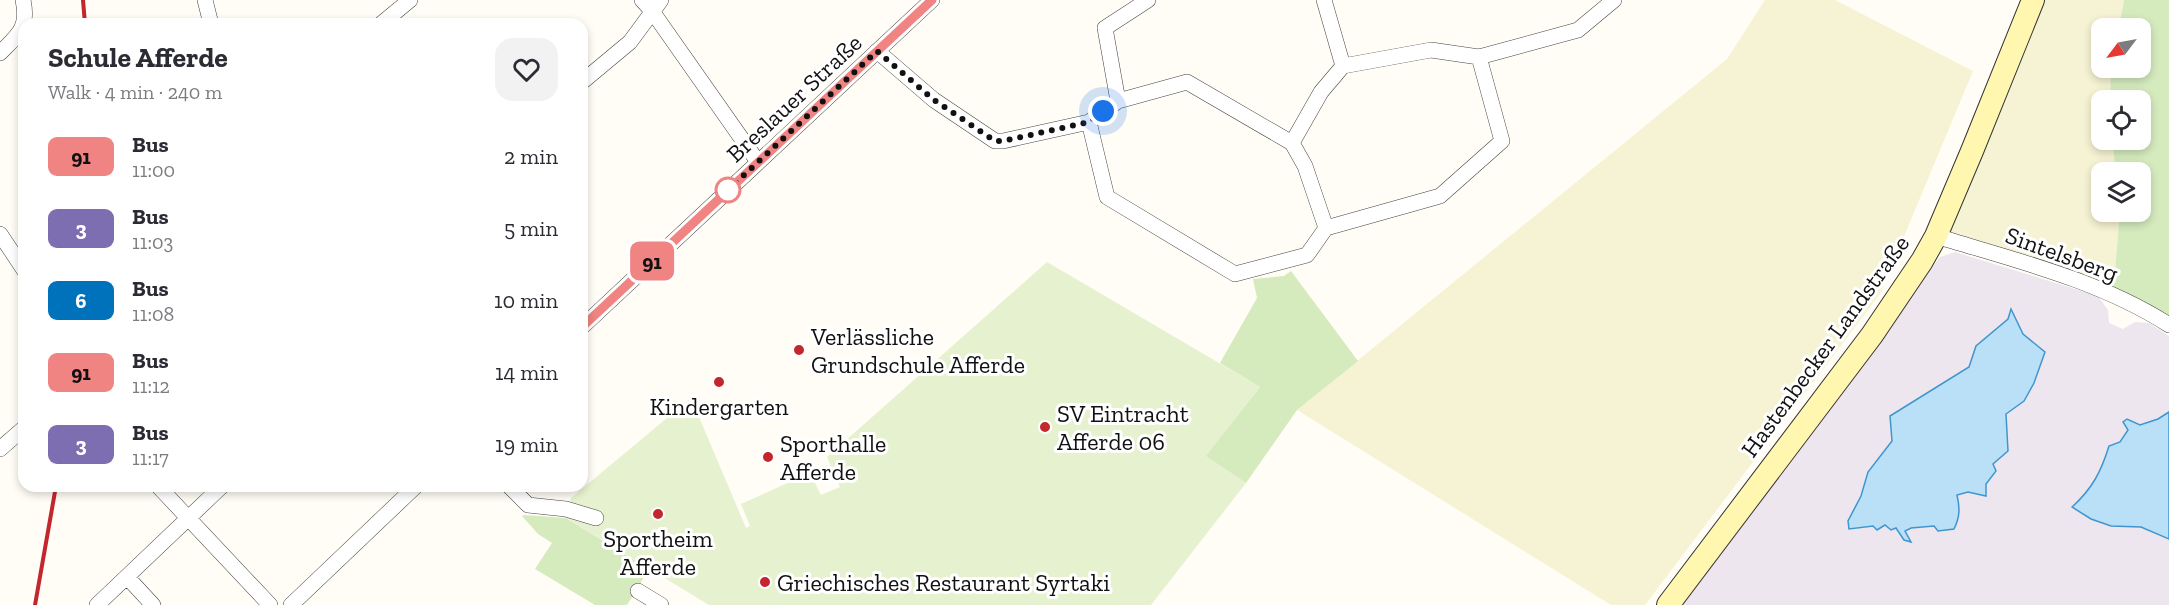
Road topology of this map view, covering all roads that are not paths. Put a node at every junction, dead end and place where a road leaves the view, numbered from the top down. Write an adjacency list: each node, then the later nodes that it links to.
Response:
1 (23, 0): 10 (street)
2 (205, 0): 11 (street)
3 (410, 0): 12 (street)
4 (932, 0): 14 (street, Breslauer Straße)
5 (1148, 0): 19 (street)
6 (1324, 0): 17 (street)
7 (1614, 0): 16 (street)
8 (2033, 0): 25 (main road, Hastenbecker Landstraße)
9 (652, 4): 18 (street); 22 (street)
10 (25, 18)
11 (210, 18)
12 (388, 18)
13 (18, 35): 15 (street)
14 (877, 51): 20 (street); 22 (street, Breslauer Straße)
15 (0, 53)
16 (1479, 57): 17 (street); 23 (street)
17 (1343, 66): 21 (street)
18 (588, 77)
19 (1118, 101): 20 (street); 21 (street)
20 (1089, 122): 23 (street)
21 (1292, 143): 23 (street)
22 (758, 162): 27 (street, Breslauer Straße)
23 (1326, 228)
24 (0, 234): 26 (street)
25 (1936, 236): 28 (street, Sintelsberg); 44 (main road, Hastenbecker Landstraße)
26 (18, 261)
27 (588, 321)
28 (2169, 326)
29 (18, 433): 30 (street)
30 (0, 449)
31 (163, 492): 35 (street)
32 (216, 492): 35 (street)
33 (410, 492): 42 (street)
34 (515, 492): 36 (street)
35 (188, 519): 37 (street); 41 (street)
36 (596, 519)
37 (127, 577): 39 (street); 40 (street)
38 (638, 591): 43 (street)
39 (97, 605)
40 (153, 605)
41 (270, 605)
42 (291, 605)
43 (661, 605)
44 (1668, 605)

